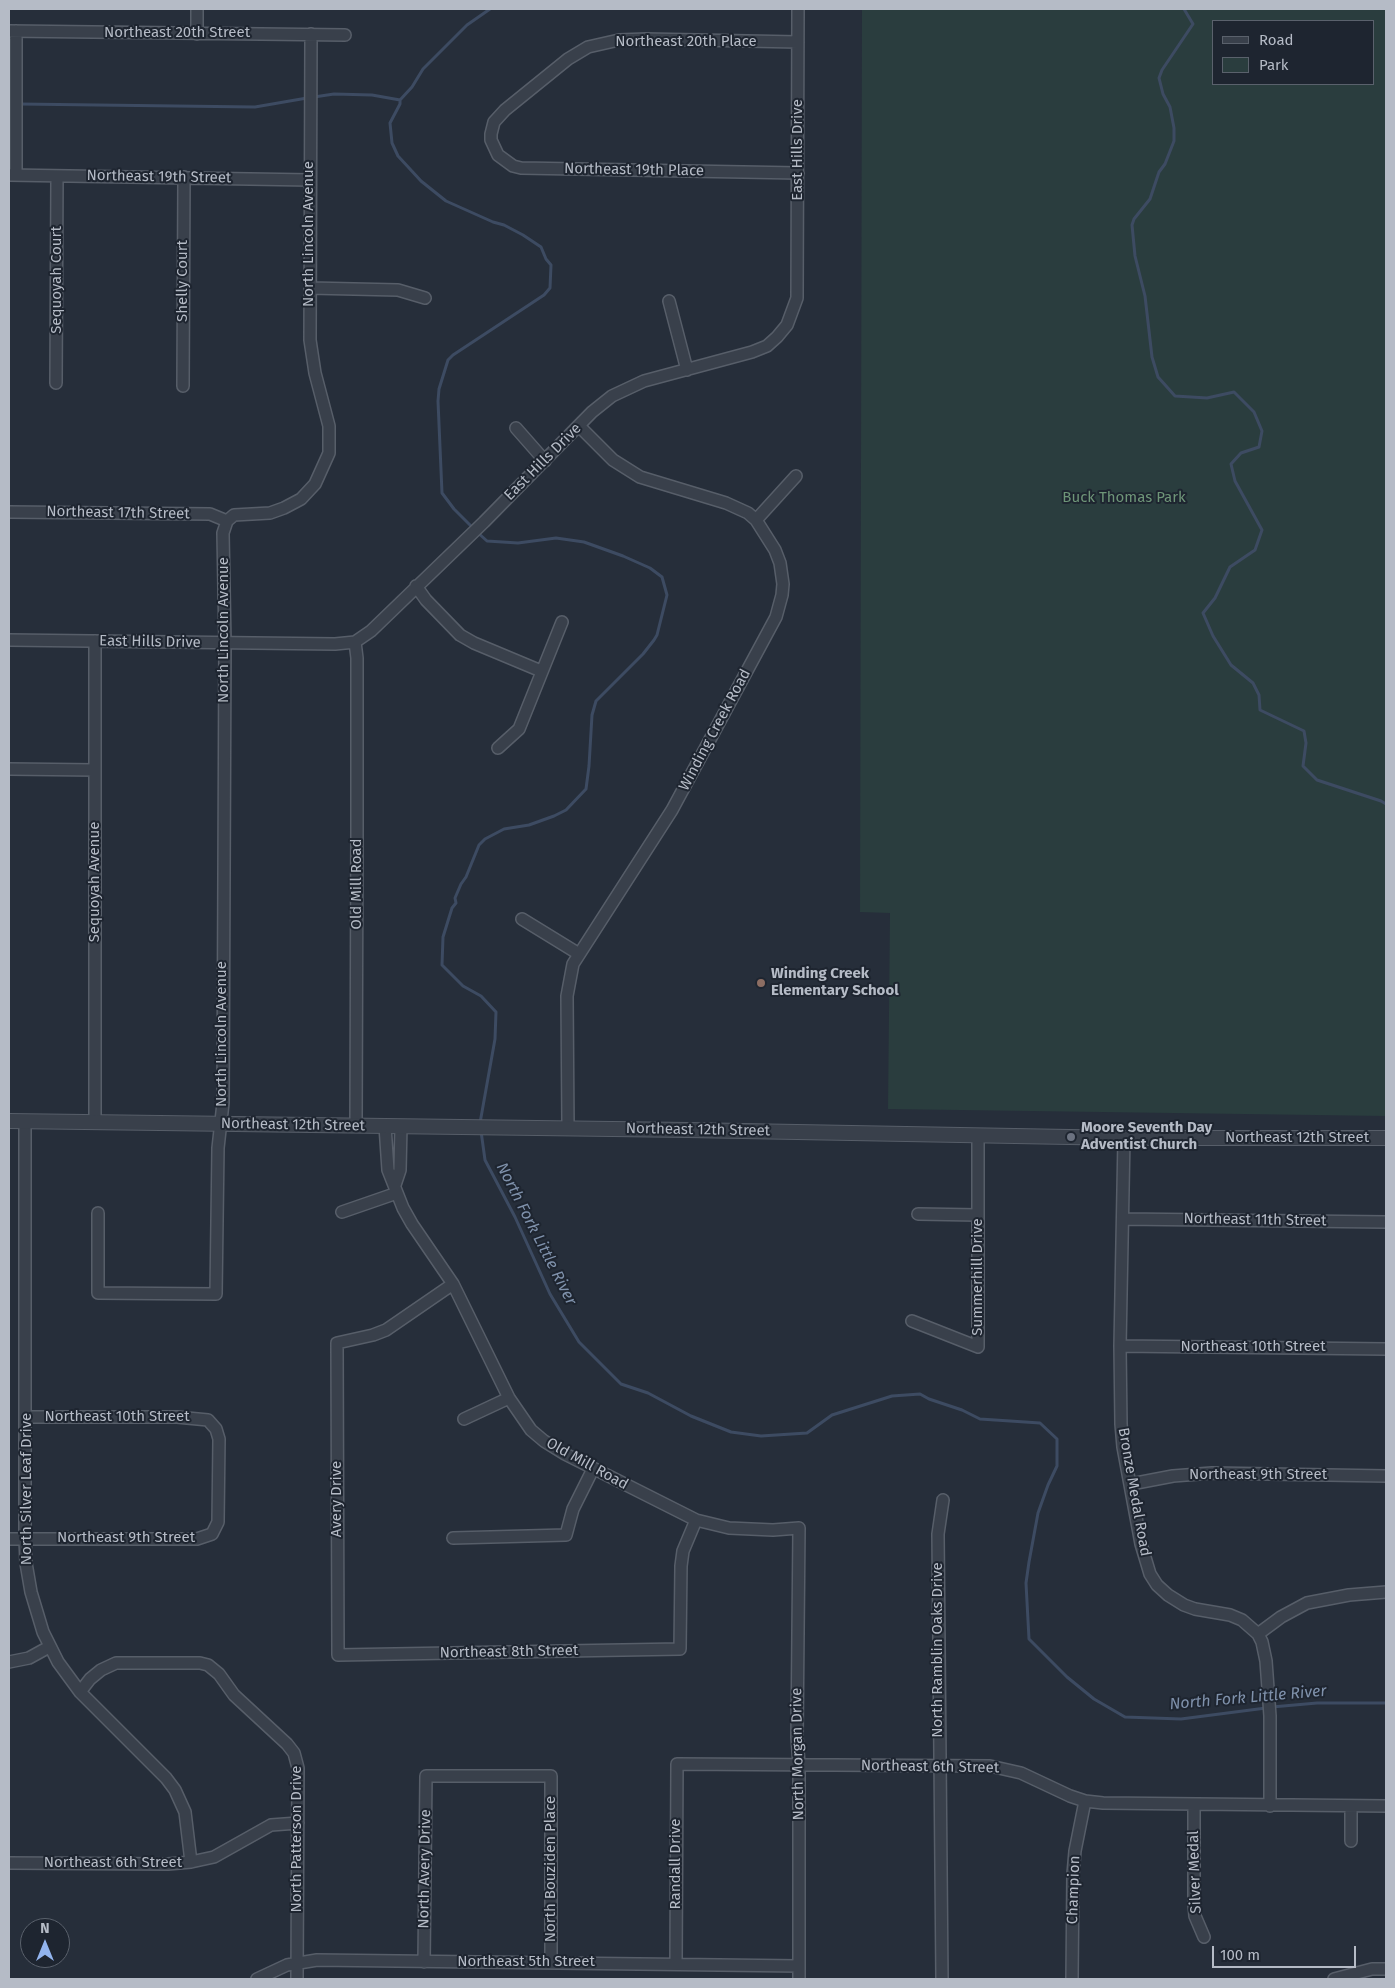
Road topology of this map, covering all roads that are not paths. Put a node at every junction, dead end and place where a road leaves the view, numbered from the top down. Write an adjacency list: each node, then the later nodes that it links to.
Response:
1 (197, 9): 4 (street)
2 (798, 9): 7 (street, East Hills Drive)
3 (12, 31): 4 (street, Northeast 20th Street); 10 (street)
4 (197, 34): 5 (street, Northeast 20th Street)
5 (311, 34): 6 (street, Northeast 20th Street); 13 (street, North Lincoln Avenue)
6 (345, 35)
7 (798, 42): 8 (street, Northeast 20th Place); 9 (street, East Hills Drive)
8 (491, 134): 9 (street, Northeast 19th Place)
9 (798, 173): 17 (street, East Hills Drive)
10 (12, 175): 11 (street, Northeast 19th Street)
11 (57, 176): 12 (street, Northeast 19th Street); 18 (street, Sequoyah Court)
12 (184, 177): 13 (street, Northeast 19th Street); 19 (street, Shelly Court)
13 (310, 180): 14 (street, North Lincoln Avenue)
14 (310, 288): 15 (street); 25 (street, North Lincoln Avenue)
15 (424, 298)
16 (669, 301): 17 (street)
17 (687, 370): 20 (street, East Hills Drive)
18 (56, 384)
19 (183, 386)
20 (579, 426): 22 (street, East Hills Drive); 26 (street, Winding Creek Road)
21 (516, 428): 22 (street)
22 (545, 461): 27 (street, East Hills Drive)
23 (796, 476): 26 (street)
24 (9, 512): 25 (street, Northeast 17th Street)
25 (226, 520): 32 (street, North Lincoln Avenue)
26 (756, 520): 38 (street, Winding Creek Road)
27 (416, 586): 31 (street, East Hills Drive); 33 (street)
28 (562, 622): 33 (street)
29 (9, 640): 30 (street, East Hills Drive)
30 (95, 641): 32 (street, East Hills Drive); 36 (street, Sequoyah Avenue)
31 (355, 642): 32 (street, East Hills Drive); 43 (street, Old Mill Road)
32 (225, 643): 42 (street, North Lincoln Avenue)
33 (541, 671): 34 (street)
34 (498, 748)
35 (9, 769): 36 (street)
36 (95, 770): 41 (street, Sequoyah Avenue)
37 (522, 919): 38 (street)
38 (578, 954): 46 (street, Winding Creek Road)
39 (9, 1121): 40 (street, Northeast 12th Street)
40 (25, 1122): 41 (street, Northeast 12th Street); 62 (street, North Silver Leaf Drive)
41 (95, 1122): 42 (street, Northeast 12th Street)
42 (221, 1124): 43 (street, Northeast 12th Street); 52 (street, North Lincoln Avenue)
43 (356, 1126): 44 (street, Northeast 12th Street)
44 (385, 1126): 45 (street, Northeast 12th Street); 50 (street, Old Mill Road)
45 (401, 1126): 46 (street, Northeast 12th Street); 50 (street)
46 (568, 1128): 47 (street, Northeast 12th Street)
47 (978, 1136): 48 (street, Northeast 12th Street); 54 (street, Summerhill Drive)
48 (1124, 1138): 49 (street, Northeast 12th Street); 55 (street, Bronze Medal Road)
49 (1386, 1138)
50 (396, 1189): 51 (street); 57 (street, Old Mill Road)
51 (342, 1212)
52 (98, 1213)
53 (918, 1214): 54 (street)
54 (978, 1215): 58 (street, Summerhill Drive)
55 (1123, 1219): 56 (street, Northeast 11th Street); 59 (street, Bronze Medal Road)
56 (1386, 1222)
57 (453, 1284): 61 (street, Old Mill Road); 77 (street, Avery Drive)
58 (912, 1321)
59 (1120, 1346): 60 (street, Northeast 10th Street); 66 (street, Bronze Medal Road)
60 (1386, 1349)
61 (508, 1398): 63 (street); 64 (street, Old Mill Road)
62 (26, 1417): 70 (street, Northeast 10th Street); 73 (street, North Silver Leaf Drive)
63 (464, 1420)
64 (593, 1469): 68 (street, Old Mill Road); 71 (street)
65 (1386, 1476): 66 (street, Northeast 9th Street)
66 (1131, 1484): 75 (street, Bronze Medal Road)
67 (943, 1500): 82 (street, North Ramblin Oaks Drive)
68 (696, 1520): 69 (street, Old Mill Road); 77 (street, Northeast 8th Street)
69 (800, 1528): 81 (street, North Morgan Drive)
70 (212, 1534): 73 (street, Northeast 9th Street)
71 (453, 1538)
72 (9, 1539): 73 (street, Northeast 9th Street)
73 (26, 1539): 76 (street, North Silver Leaf Drive)
74 (1386, 1592): 75 (street)
75 (1258, 1634): 86 (street)
76 (49, 1647): 78 (street); 79 (street, North Silver Leaf Drive)
77 (338, 1655)
78 (9, 1662)
79 (80, 1692): 89 (street, North Patterson Drive); 91 (street, North Silver Leaf Drive)
80 (677, 1764): 81 (street, Northeast 6th Street); 97 (street, Randall Drive)
81 (799, 1765): 82 (street, Northeast 6th Street); 98 (street, North Morgan Drive)
82 (939, 1766): 84 (street, Northeast 6th Street); 103 (street, North Ramblin Oaks Drive)
83 (551, 1776): 94 (street, North Avery Drive); 95 (street, North Bouziden Place)
84 (1085, 1801): 85 (street, Northeast 6th Street); 104 (street, Champion)
85 (1194, 1805): 86 (street, Northeast 6th Street); 93 (street, Silver Medal)
86 (1270, 1806): 87 (street, Northeast 6th Street)
87 (1352, 1806): 88 (street, Northeast 6th Street); 90 (street)
88 (1386, 1806)
89 (298, 1823): 91 (street, Northeast 6th Street); 96 (street, North Patterson Drive)
90 (1351, 1841)
91 (191, 1862): 92 (street, Northeast 6th Street)
92 (9, 1863)
93 (1204, 1937)
94 (424, 1962): 95 (street, Northeast 5th Street); 96 (street, Northeast 5th Street)
95 (551, 1962): 97 (street, Northeast 5th Street)
96 (297, 1963): 100 (street, Northeast 5th Street); 101 (street, North Patterson Drive)
97 (676, 1964): 98 (street, Northeast 5th Street)
98 (798, 1966): 102 (street, North Morgan Drive)
99 (1386, 1970): 105 (street)
100 (257, 1979)
101 (297, 1979)
102 (799, 1979)
103 (942, 1979)
104 (1072, 1979)
105 (1334, 1979)

